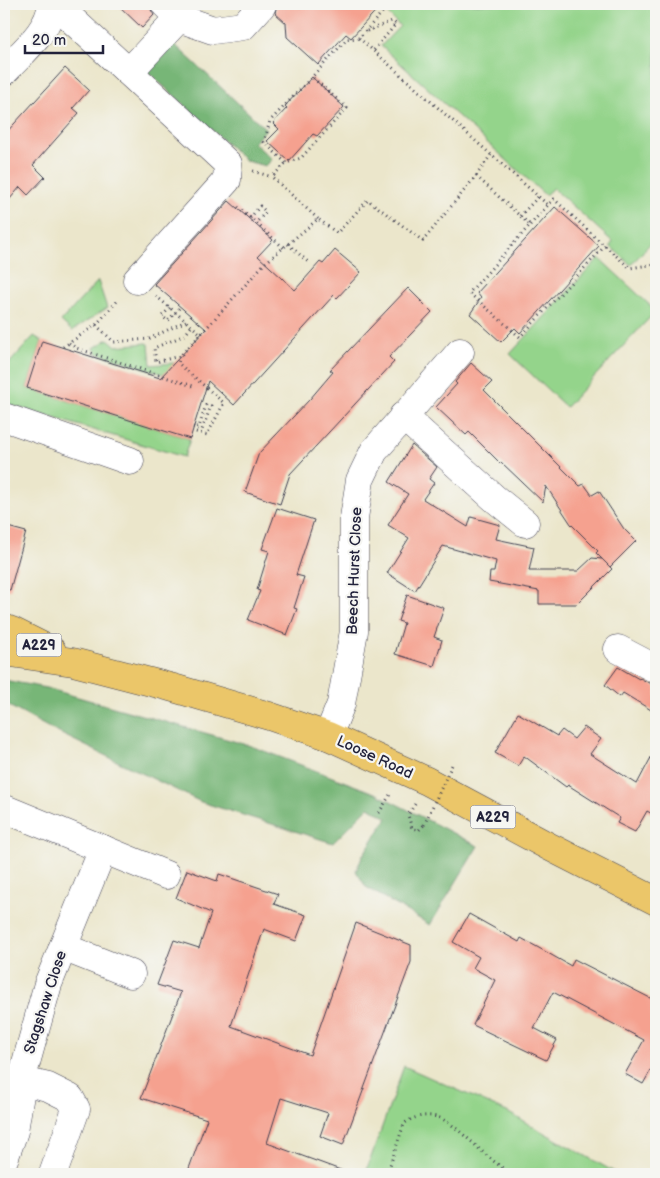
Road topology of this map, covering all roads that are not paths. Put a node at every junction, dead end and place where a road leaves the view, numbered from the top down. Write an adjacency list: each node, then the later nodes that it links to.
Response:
1 (54, 4): 4 (street); 5 (street)
2 (260, 4): 3 (street)
3 (172, 11): 5 (street)
4 (4, 72)
5 (129, 72): 6 (street)
6 (137, 280)
7 (460, 352): 8 (street, Beech Hurst Close)
8 (403, 416): 11 (street); 17 (street, Beech Hurst Close)
9 (4, 417): 10 (street)
10 (130, 461)
11 (525, 523)
12 (4, 628): 15 (highway, Loose Road / A229)
13 (618, 649): 16 (street)
14 (4, 652): 15 (highway, Loose Road / A229)
15 (73, 662): 17 (highway, Loose Road / A229)
16 (656, 669)
17 (328, 736): 21 (highway, Loose Road / A229)
18 (5, 809): 19 (street)
19 (103, 848): 20 (street); 22 (street, Stagshaw Close)
20 (166, 875)
21 (656, 901)
22 (63, 947): 23 (street); 24 (street, Stagshaw Close)
23 (131, 974)
24 (22, 1081): 25 (street, Stagshaw Close); 26 (street)
25 (4, 1159)
26 (53, 1174)

